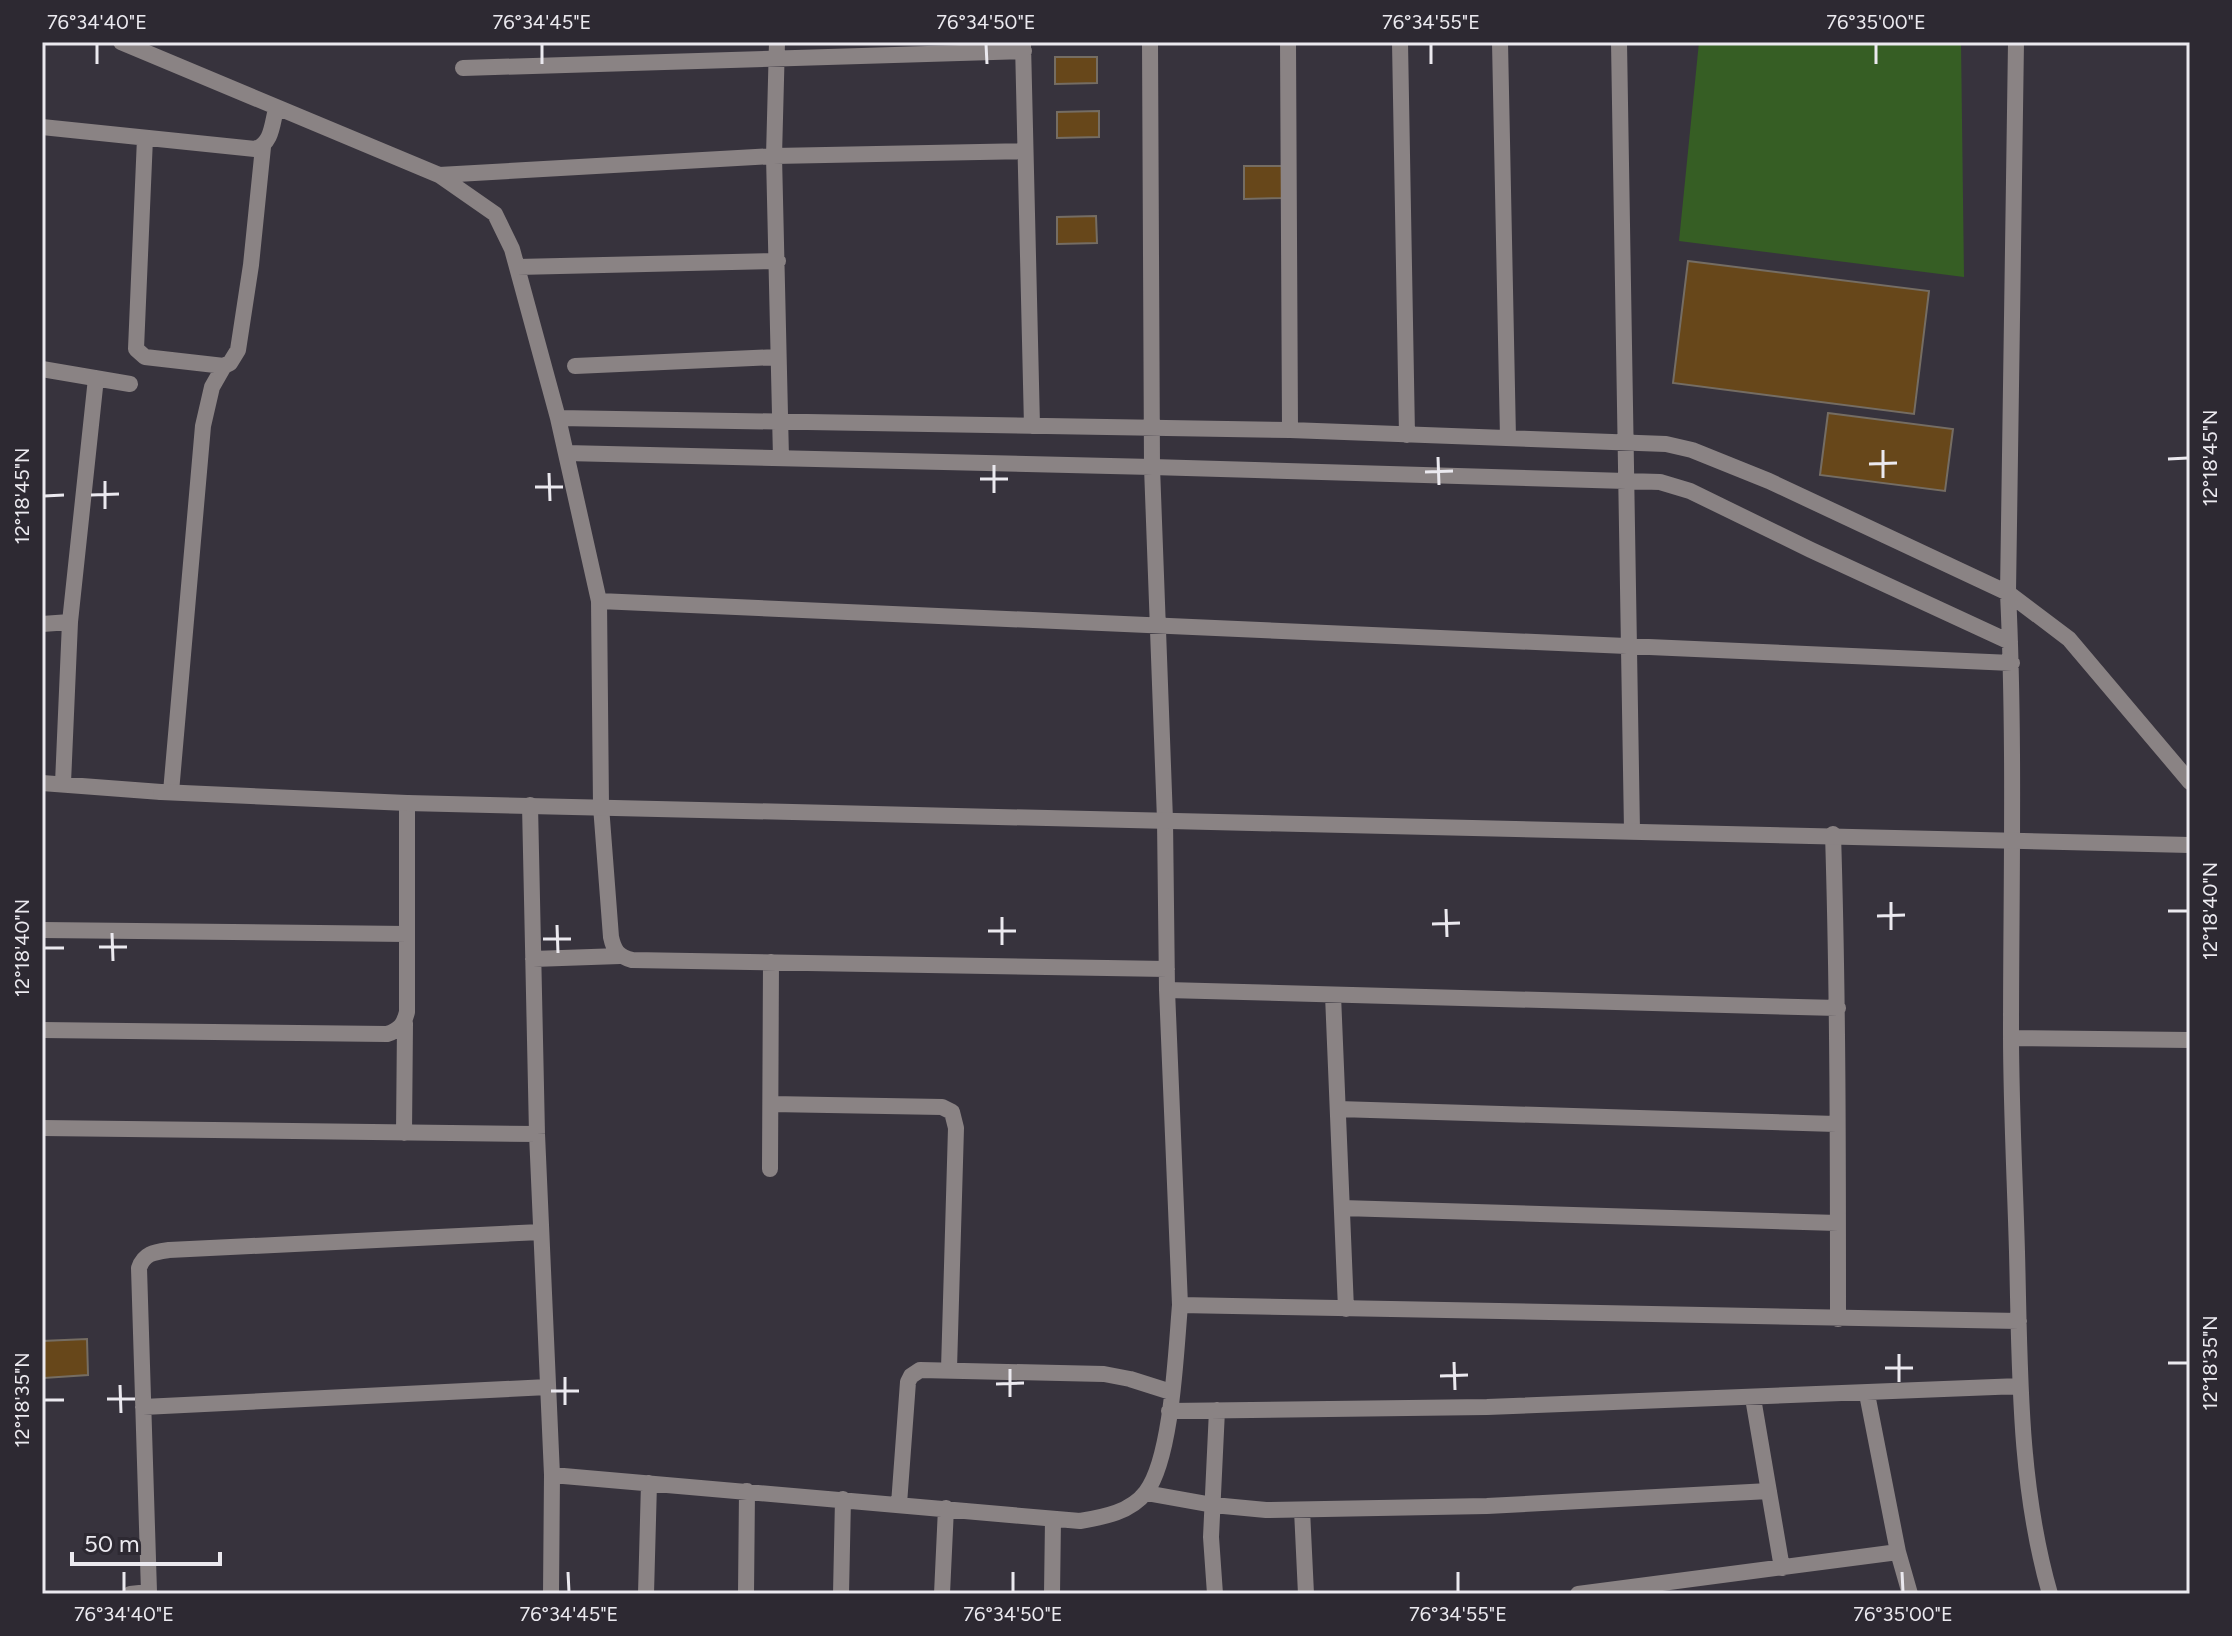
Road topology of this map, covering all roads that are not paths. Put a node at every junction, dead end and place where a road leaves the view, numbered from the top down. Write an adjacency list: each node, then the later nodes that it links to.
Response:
1 (121, 42): 11 (street)
2 (1150, 42): 29 (street)
3 (1288, 42): 30 (street)
4 (1400, 42): 31 (street)
5 (1500, 42): 32 (street)
6 (1619, 42): 33 (street)
7 (2016, 42): 38 (street)
8 (1024, 47): 9 (street); 15 (street)
9 (777, 51): 10 (street); 16 (street)
10 (463, 68)
11 (276, 109): 14 (street); 17 (street)
12 (42, 127): 13 (street)
13 (145, 138): 14 (street); 21 (street)
14 (263, 147): 21 (street)
15 (1025, 151): 16 (street); 28 (street)
16 (774, 156): 17 (street); 18 (street)
17 (439, 175): 19 (street)
18 (778, 261): 19 (street); 20 (street)
19 (517, 267): 26 (street)
20 (777, 357): 22 (street); 27 (street)
21 (224, 366): 49 (street)
22 (575, 366)
23 (42, 369): 24 (street)
24 (96, 378): 25 (street); 40 (street)
25 (130, 384)
26 (558, 418): 27 (street); 34 (street)
27 (781, 422): 28 (street); 35 (street)
28 (1032, 426): 29 (street)
29 (1152, 429): 30 (street); 36 (street)
30 (1290, 430): 31 (street)
31 (1407, 435): 32 (street)
32 (1508, 438): 33 (street)
33 (1626, 440): 37 (street); 38 (street)
34 (566, 453): 35 (street); 39 (street)
35 (781, 458): 36 (street)
36 (1152, 467): 37 (street); 42 (street)
37 (1626, 480): 43 (street); 44 (street)
38 (2008, 593): 43 (street); 46 (street)
39 (599, 601): 42 (street); 52 (street)
40 (70, 622): 41 (street); 48 (street)
41 (42, 624)
42 (1156, 625): 44 (street); 53 (street)
43 (2010, 642): 45 (street)
44 (1630, 644): 45 (street); 54 (street)
45 (2012, 663): 56 (street)
46 (2190, 782)
47 (42, 783): 48 (street)
48 (63, 783): 49 (street)
49 (166, 792): 50 (street)
50 (407, 803): 51 (street); 59 (street)
51 (530, 805): 52 (street); 61 (street)
52 (601, 806): 53 (street); 60 (street)
53 (1165, 820): 54 (street); 63 (street)
54 (1632, 831): 55 (street)
55 (1833, 834): 56 (street); 66 (street)
56 (2013, 840): 57 (street); 69 (street)
57 (2190, 845)
58 (42, 930): 59 (street)
59 (407, 934): 67 (street)
60 (620, 956): 61 (street); 62 (street)
61 (533, 959): 76 (street)
62 (771, 962): 63 (street); 71 (street)
63 (1167, 969): 64 (street)
64 (1167, 990): 65 (street); 81 (street)
65 (1333, 995): 66 (street); 72 (street)
66 (1838, 1008): 73 (street)
67 (405, 1023): 68 (street); 75 (street)
68 (42, 1030)
69 (2011, 1038): 70 (street); 84 (street)
70 (2190, 1040)
71 (771, 1104): 77 (street); 85 (street)
72 (1338, 1109): 73 (street); 78 (street)
73 (1836, 1124): 79 (street)
74 (42, 1128): 75 (street)
75 (404, 1133): 76 (street)
76 (537, 1134): 80 (street)
77 (770, 1169)
78 (1342, 1208): 79 (street); 82 (street)
79 (1838, 1223): 83 (street)
80 (541, 1232): 87 (street); 91 (street)
81 (1180, 1305): 82 (street); 88 (street)
82 (1346, 1309): 83 (street)
83 (1838, 1319): 84 (street)
84 (2019, 1321): 86 (street)
85 (949, 1369): 88 (street); 100 (street)
86 (2020, 1386): 89 (street); 119 (street)
87 (548, 1387): 91 (street); 94 (street)
88 (1171, 1392): 93 (street)
89 (1867, 1394): 90 (street); 105 (street)
90 (1753, 1398): 92 (street); 97 (street)
91 (143, 1407): 108 (street)
92 (1217, 1410): 93 (street); 101 (street)
93 (1169, 1411): 98 (street)
94 (552, 1475): 95 (street); 109 (street)
95 (649, 1483): 96 (street); 110 (street)
96 (747, 1491): 99 (street); 111 (street)
97 (1769, 1491): 103 (street); 106 (street)
98 (1146, 1493): 101 (street); 104 (street)
99 (843, 1499): 100 (street); 112 (street)
100 (899, 1504): 102 (street)
101 (1213, 1505): 103 (street); 115 (street)
102 (946, 1508): 104 (street); 113 (street)
103 (1302, 1510): 116 (street)
104 (1053, 1519): 114 (street)
105 (1898, 1552): 106 (street); 118 (street)
106 (1782, 1568): 107 (street)
107 (1702, 1586): 117 (street)
108 (130, 1594)
109 (551, 1594)
110 (646, 1594)
111 (746, 1594)
112 (841, 1594)
113 (942, 1594)
114 (1052, 1594)
115 (1215, 1594)
116 (1306, 1594)
117 (1578, 1594)
118 (1910, 1594)
119 (2050, 1594)

